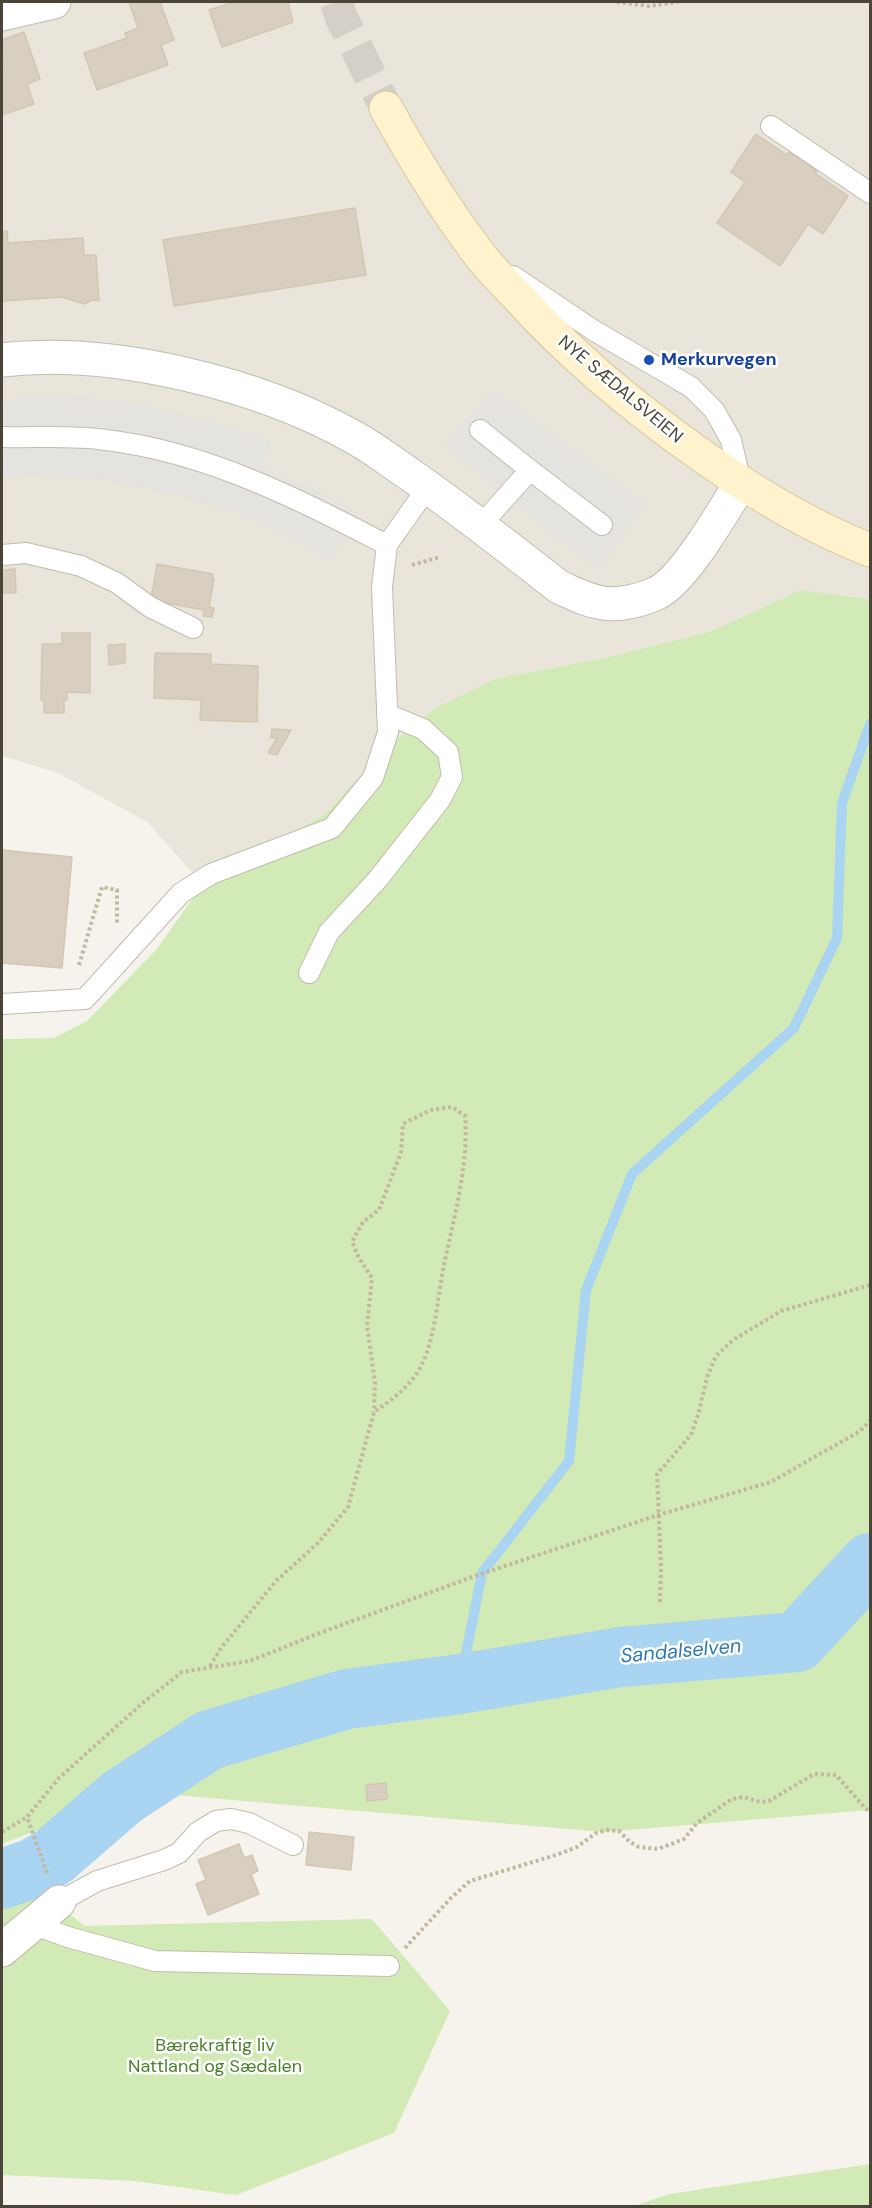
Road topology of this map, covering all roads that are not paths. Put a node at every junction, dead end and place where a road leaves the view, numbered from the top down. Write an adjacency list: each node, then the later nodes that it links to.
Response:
1 (54, 2): 2 (street)
2 (2, 14)
3 (386, 108): 6 (main road, NYE SÆDALSVEIEN)
4 (771, 126): 5 (lane)
5 (870, 193)
6 (477, 252): 11 (main road, NYE SÆDALSVEIEN); 11 (lane)
7 (2, 360): 12 (street)
8 (480, 430): 10 (lane)
9 (2, 437): 15 (lane)
10 (530, 470): 13 (lane); 14 (lane)
11 (741, 483): 14 (street); 16 (main road, NYE SÆDALSVEIEN)
12 (428, 487): 14 (street); 15 (lane)
13 (602, 525)
14 (480, 526)
15 (387, 545): 19 (lane)
16 (870, 550)
17 (2, 555): 18 (lane)
18 (193, 628)
19 (387, 714): 20 (lane); 21 (lane)
20 (309, 973)
21 (2, 1004)
22 (293, 1845): 23 (lane)
23 (59, 1902): 24 (street)
24 (32, 1924): 25 (street); 26 (lane)
25 (2, 1950)
26 (388, 1966)

